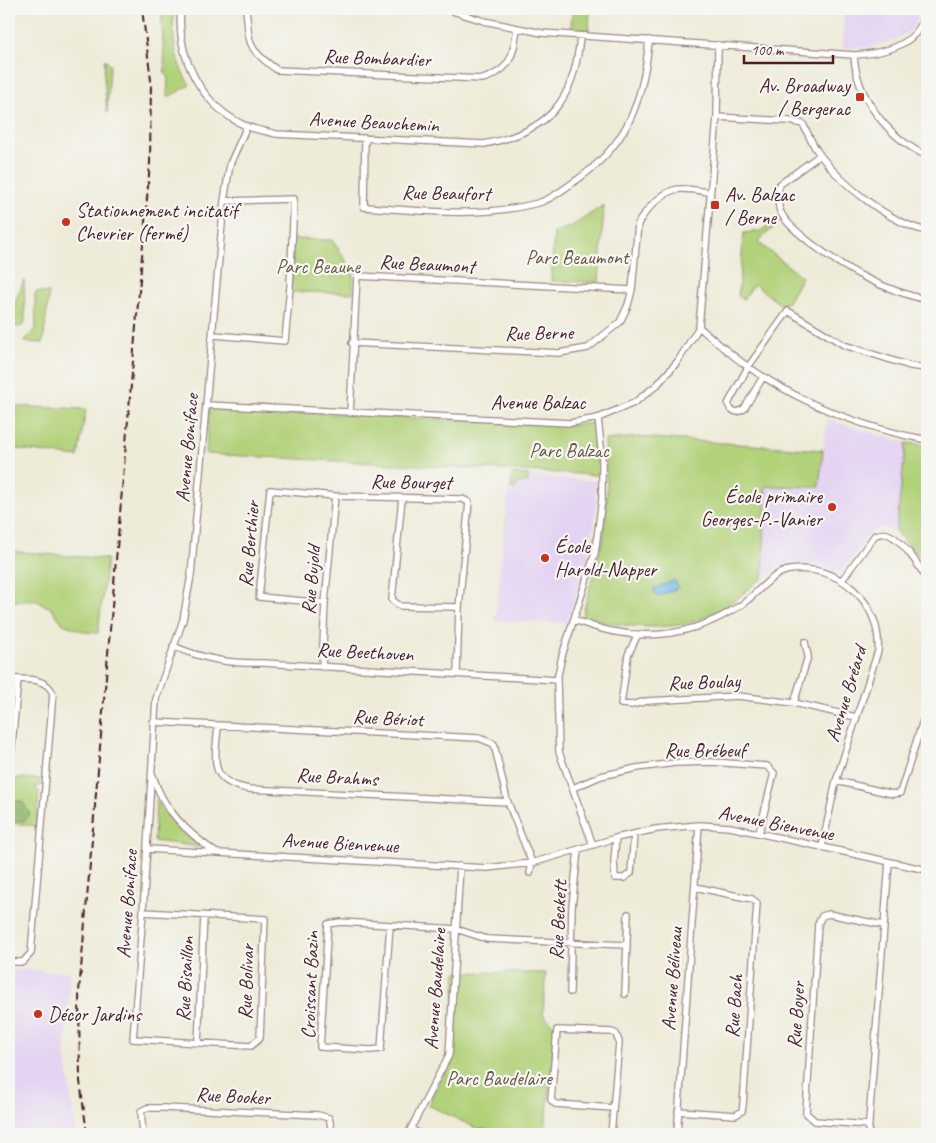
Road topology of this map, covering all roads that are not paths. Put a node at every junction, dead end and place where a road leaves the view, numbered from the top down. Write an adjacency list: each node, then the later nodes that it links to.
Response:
1 (181, 9): 11 (street, Avenue Beauchemin)
2 (246, 9): 5 (street, Rue Bombardier)
3 (446, 9): 5 (street)
4 (926, 9): 9 (street)
5 (517, 28): 6 (street)
6 (580, 36): 7 (street); 12 (street, Avenue Beauchemin)
7 (650, 40): 8 (street); 12 (street, Rue Beaufort)
8 (718, 45): 9 (street); 10 (street, Avenue Balzac)
9 (854, 55): 14 (street)
10 (717, 117): 13 (street); 15 (street, Avenue Balzac)
11 (247, 126): 12 (street, Avenue Beauchemin); 16 (street, Avenue Boniface)
12 (365, 138)
13 (820, 155): 17 (street); 19 (street)
14 (927, 156)
15 (709, 192): 18 (street, Rue Berne); 20 (street, Avenue Balzac)
16 (224, 201): 21 (street, Avenue Boniface); 21 (street)
17 (927, 231)
18 (632, 290): 22 (street, Rue Berne); 22 (street, Rue Beaumont)
19 (927, 300)
20 (699, 327): 23 (street); 28 (street, Avenue Balzac)
21 (214, 336): 26 (street, Avenue Boniface)
22 (352, 343): 27 (street, Rue Beaumont)
23 (748, 367): 24 (street); 25 (street); 25 (street)
24 (927, 368)
25 (763, 377): 29 (street)
26 (207, 405): 27 (street, Avenue Balzac); 40 (street, Avenue Boniface)
27 (350, 413): 28 (street, Avenue Balzac)
28 (598, 418): 37 (street)
29 (927, 440)
30 (270, 490): 31 (street, Rue Bourget); 35 (street, Rue Berthier)
31 (335, 496): 32 (street, Rue Bourget); 35 (street, Rue Bujold)
32 (402, 498): 36 (street); 36 (street, Rue Bourget)
33 (842, 580): 34 (street); 38 (street, Avenue Bréard); 48 (street, Avenue Bréard)
34 (927, 580)
35 (325, 603): 41 (street, Rue Bujold)
36 (459, 607): 42 (street, Rue Bourget)
37 (575, 620): 38 (street, Avenue Bréard); 45 (street)
38 (636, 636): 46 (street, Rue Boulay)
39 (805, 642): 46 (street)
40 (173, 646): 41 (street, Rue Beethoven); 49 (street, Avenue Boniface)
41 (322, 667): 42 (street, Rue Beethoven)
42 (457, 673): 45 (street, Rue Beethoven)
43 (9, 679): 44 (street)
44 (18, 679): 52 (street); 79 (street)
45 (557, 680): 54 (street)
46 (794, 703): 48 (street, Rue Boulay)
47 (927, 708): 53 (street)
48 (856, 717): 53 (street, Avenue Bréard)
49 (153, 722): 50 (street, Rue Bériot); 51 (street, Avenue Boniface)
50 (218, 726): 55 (street, Rue Bériot); 55 (street, Rue Brahms)
51 (151, 771): 62 (street, Avenue Boniface); 64 (street, Avenue Boniface)
52 (9, 778)
53 (836, 782): 61 (street, Avenue Bréard)
54 (573, 788): 57 (street, Rue Brébeuf); 60 (street)
55 (508, 802): 66 (street, Rue Bériot)
56 (699, 826): 57 (street, Avenue Bienvenue); 58 (street, Avenue Bienvenue); 70 (street, Avenue Béliveau)
57 (759, 833): 61 (street, Avenue Bienvenue)
58 (634, 834): 59 (street, Avenue Bienvenue); 59 (street)
59 (616, 838): 60 (street, Avenue Bienvenue)
60 (593, 845): 63 (street, Avenue Bienvenue)
61 (822, 847): 65 (street, Avenue Bienvenue)
62 (147, 848): 64 (street, Avenue Bienvenue); 71 (street, Avenue Boniface)
63 (578, 850): 66 (street, Avenue Bienvenue); 77 (street, Rue Beckett)
64 (215, 852): 67 (street, Avenue Bienvenue)
65 (889, 862): 68 (street, Avenue Bienvenue); 75 (street)
66 (532, 863): 67 (street, Avenue Bienvenue); 69 (street)
67 (460, 866): 76 (street, Avenue Baudelaire)
68 (927, 870)
69 (530, 873)
70 (695, 887): 85 (street, Avenue Béliveau); 85 (street, Rue Bach)
71 (143, 912): 73 (street, Rue Bolivar); 82 (street, Avenue Boniface)
72 (628, 914): 78 (street)
73 (204, 916): 83 (street, Rue Bisaillon); 83 (street, Rue Bolivar)
74 (390, 925): 74 (street, Croissant Bazin); 76 (street, Croissant Bazin)
75 (883, 925): 86 (street); 86 (street, Rue Boyer)
76 (456, 929): 77 (street, Croissant Bazin); 87 (street, Avenue Baudelaire)
77 (572, 943): 78 (street, Croissant Bazin); 80 (street, Rue Beckett)
78 (627, 945): 81 (street)
79 (9, 962)
80 (570, 992)
81 (625, 994)
82 (133, 1039): 83 (street, Rue Bolivar)
83 (198, 1043)
84 (613, 1108): 84 (street); 91 (street)
85 (678, 1111): 92 (street, Avenue Béliveau)
86 (868, 1125): 93 (street)
87 (409, 1132): 90 (street)
88 (143, 1134): 89 (street, Rue Booker)
89 (328, 1134)
90 (420, 1134)
91 (611, 1134)
92 (677, 1134)
93 (868, 1134)

